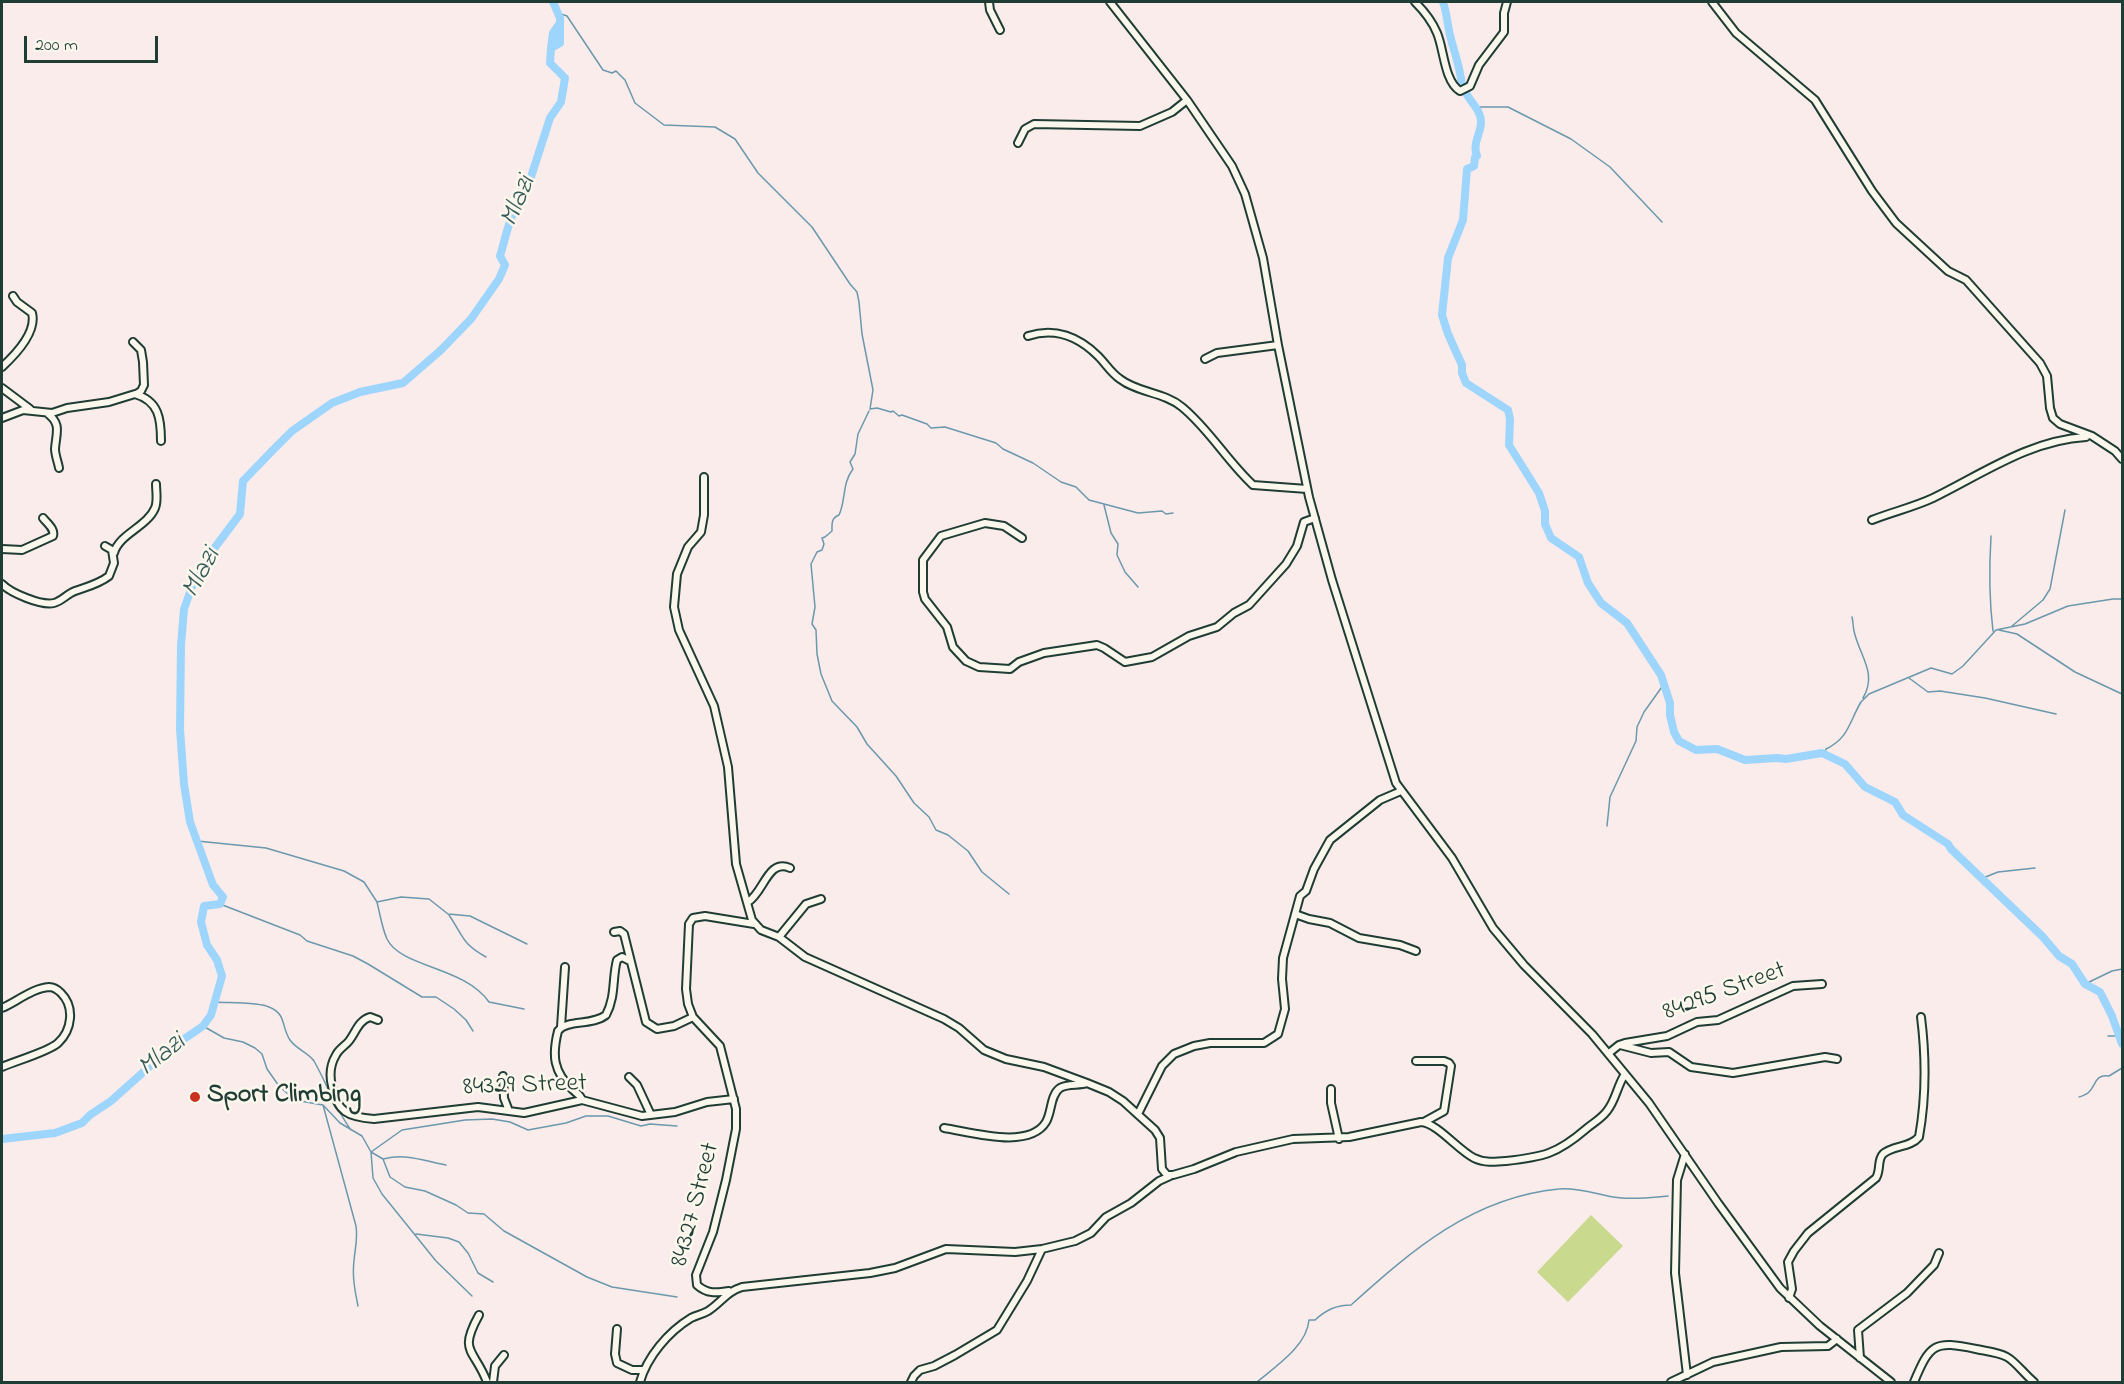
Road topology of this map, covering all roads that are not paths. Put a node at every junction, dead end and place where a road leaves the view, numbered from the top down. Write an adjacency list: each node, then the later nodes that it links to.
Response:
1 (989, 2): 6 (street)
2 (1110, 2): 7 (street)
3 (1415, 2): 4 (street)
4 (1507, 2)
5 (1712, 2): 20 (street)
6 (1000, 30)
7 (1186, 100): 8 (street); 12 (street)
8 (1018, 143)
9 (13, 296): 14 (street)
10 (1028, 336): 26 (street)
11 (133, 342): 16 (street)
12 (1278, 345): 13 (street); 26 (street)
13 (1205, 359)
14 (2, 367)
15 (2, 388): 17 (street)
16 (135, 394): 18 (street); 21 (street)
17 (30, 410): 18 (street); 19 (street)
18 (47, 413): 23 (street)
19 (2, 418)
20 (2092, 436): 22 (street); 29 (street)
21 (161, 441)
22 (2122, 459)
23 (59, 468)
24 (704, 477): 38 (street)
25 (156, 484): 33 (street)
26 (1307, 489): 28 (street)
27 (44, 518): 32 (street)
28 (1315, 518): 30 (street); 35 (street)
29 (1872, 520)
30 (1022, 538)
31 (105, 546): 33 (street)
32 (2, 549)
33 (114, 553): 34 (street)
34 (2, 584)
35 (1401, 791): 39 (street); 53 (street)
36 (790, 868): 38 (street)
37 (821, 899): 42 (street)
38 (748, 902): 40 (street)
39 (1295, 914): 43 (street); 65 (street)
40 (754, 924): 42 (street); 48 (street)
41 (614, 932): 44 (street)
42 (779, 937): 60 (street)
43 (1416, 951)
44 (630, 961): 48 (street); 51 (street)
45 (565, 967): 51 (street)
46 (1822, 984): 52 (street, 84295 Street)
47 (2, 1008): 56 (street)
48 (693, 1017): 62 (street)
49 (1921, 1017): 75 (street)
50 (378, 1020): 64 (street, 84329 Street)
51 (561, 1027): 63 (street)
52 (1619, 1045): 53 (street, 84295 Street); 54 (street)
53 (1609, 1053): 57 (street)
54 (1837, 1059)
55 (1416, 1061): 67 (street)
56 (2, 1067)
57 (1625, 1074): 67 (street); 70 (street)
58 (503, 1076): 64 (street)
59 (629, 1077): 66 (street)
60 (1087, 1083): 65 (street); 68 (street)
61 (1331, 1089): 69 (street)
62 (734, 1099): 66 (street, 84329 Street); 74 (street, 84327 Street)
63 (582, 1101): 64 (street, 84329 Street); 66 (street, 84329 Street)
64 (508, 1111)
65 (1138, 1114): 71 (street)
66 (651, 1115)
67 (1424, 1122): 69 (street)
68 (944, 1128)
69 (1339, 1139): 71 (street)
70 (1685, 1154): 75 (street); 81 (street)
71 (1173, 1175): 72 (street)
72 (1042, 1249): 74 (street); 88 (street)
73 (1939, 1253): 80 (street)
74 (730, 1291): 83 (street)
75 (1790, 1298): 78 (street)
76 (479, 1315): 85 (street)
77 (617, 1329): 83 (street)
78 (1837, 1339): 80 (street); 82 (street)
79 (504, 1355): 86 (street)
80 (1860, 1358): 90 (street)
81 (1686, 1363): 82 (street); 84 (street)
82 (1700, 1367): 84 (street)
83 (644, 1370): 87 (street)
84 (1687, 1375): 89 (street)
85 (487, 1383)
86 (493, 1383)
87 (640, 1383)
88 (911, 1383)
89 (1671, 1383)
90 (1891, 1383)
91 (1914, 1383): 92 (street)
92 (2034, 1383)

